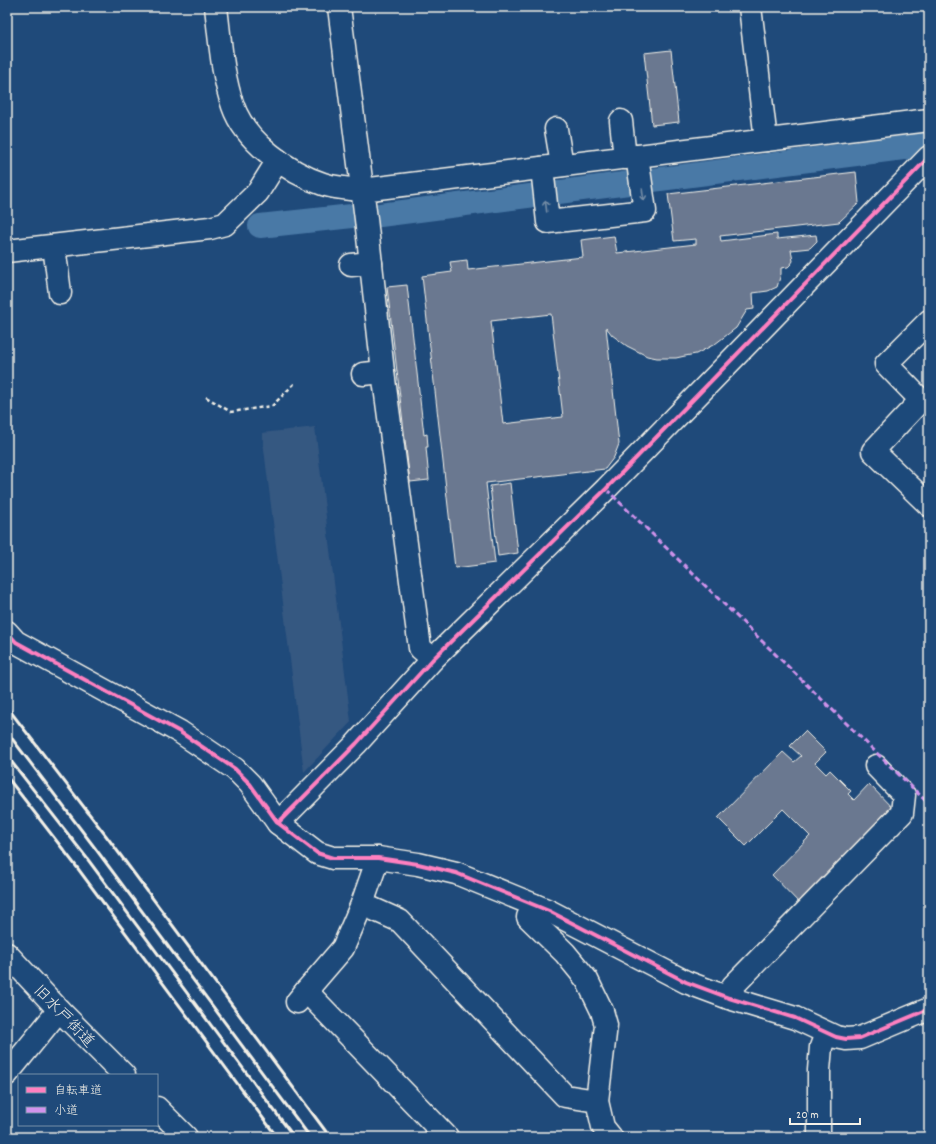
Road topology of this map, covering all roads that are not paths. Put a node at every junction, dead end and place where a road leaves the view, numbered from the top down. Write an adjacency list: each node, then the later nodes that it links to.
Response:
1 (216, 7): 10 (street)
2 (340, 7): 12 (street)
3 (750, 7): 7 (street)
4 (620, 120): 8 (street)
5 (929, 120): 7 (street)
6 (556, 129): 11 (street)
7 (766, 140): 8 (street)
8 (631, 157): 11 (street); 11 (street, one-way to 11)
9 (929, 157): 19 (street)
10 (278, 160): 12 (street); 13 (street)
11 (552, 167): 12 (street)
12 (362, 190): 19 (street)
13 (54, 246): 14 (street); 15 (street)
14 (7, 252)
15 (60, 293)
16 (929, 321): 17 (street)
17 (929, 506)
18 (7, 632): 21 (street)
19 (433, 659): 21 (street)
20 (876, 766): 26 (street)
21 (278, 822): 22 (street)
22 (378, 858): 23 (street); 24 (street)
23 (362, 904): 32 (street); 35 (street)
24 (534, 905): 26 (street); 32 (street)
25 (7, 954): 28 (street, 旧水戸街道)
26 (729, 998): 29 (street)
27 (929, 1009): 29 (street)
28 (59, 1010): 30 (street); 31 (street, 旧水戸街道)
29 (826, 1034): 37 (street)
30 (7, 1074)
31 (123, 1074)
32 (597, 1101): 36 (street)
33 (158, 1109): 34 (street)
34 (186, 1137)
35 (447, 1137)
36 (611, 1137)
37 (819, 1137)

